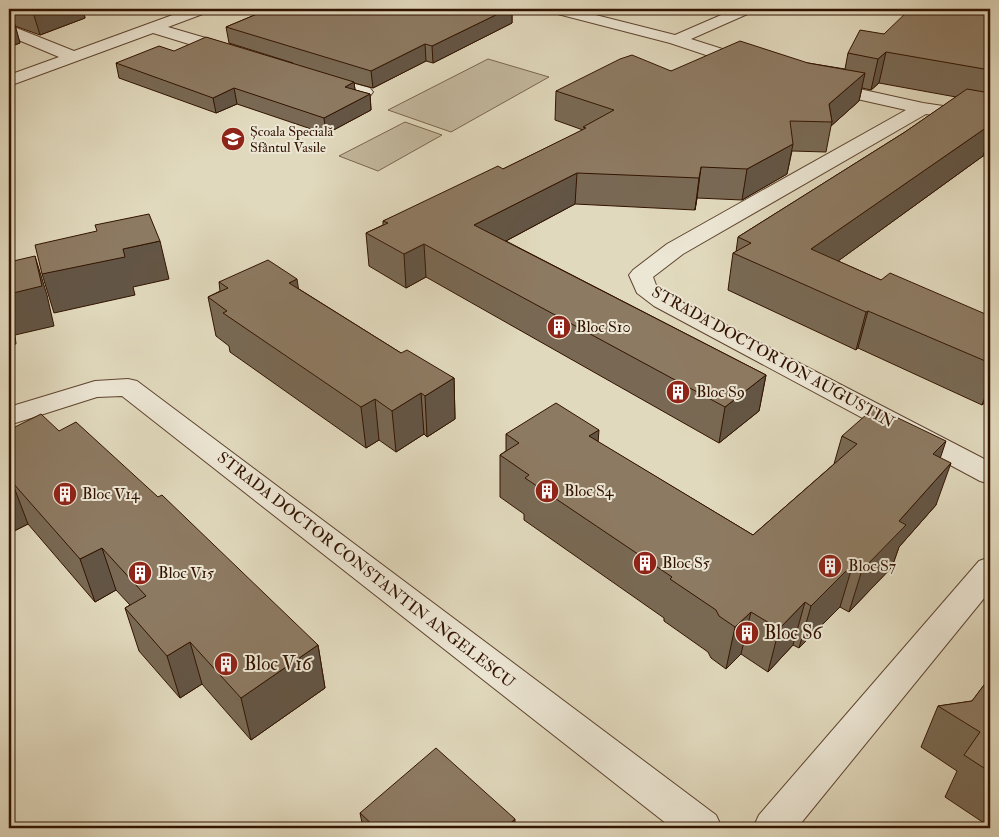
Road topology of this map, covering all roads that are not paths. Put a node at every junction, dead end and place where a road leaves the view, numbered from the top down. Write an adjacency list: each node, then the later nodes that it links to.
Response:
1 (203, 9): 4 (street)
2 (555, 9): 6 (street)
3 (746, 9): 6 (street)
4 (154, 28): 7 (street); 8 (street)
5 (9, 30): 8 (street)
6 (676, 40): 9 (street)
7 (245, 56)
8 (74, 58): 12 (street)
9 (767, 70)
10 (300, 72): 13 (street)
11 (804, 80): 14 (street)
12 (9, 81)
13 (364, 92)
14 (923, 108): 15 (street); 17 (street, STRADA DOCTOR ION AUGUSTIN)
15 (990, 119)
16 (9, 416): 19 (street, STRADA DOCTOR CONSTANTIN ANGELESCU)
17 (990, 474)
18 (990, 569): 20 (street)
19 (702, 828)
20 (773, 828)

